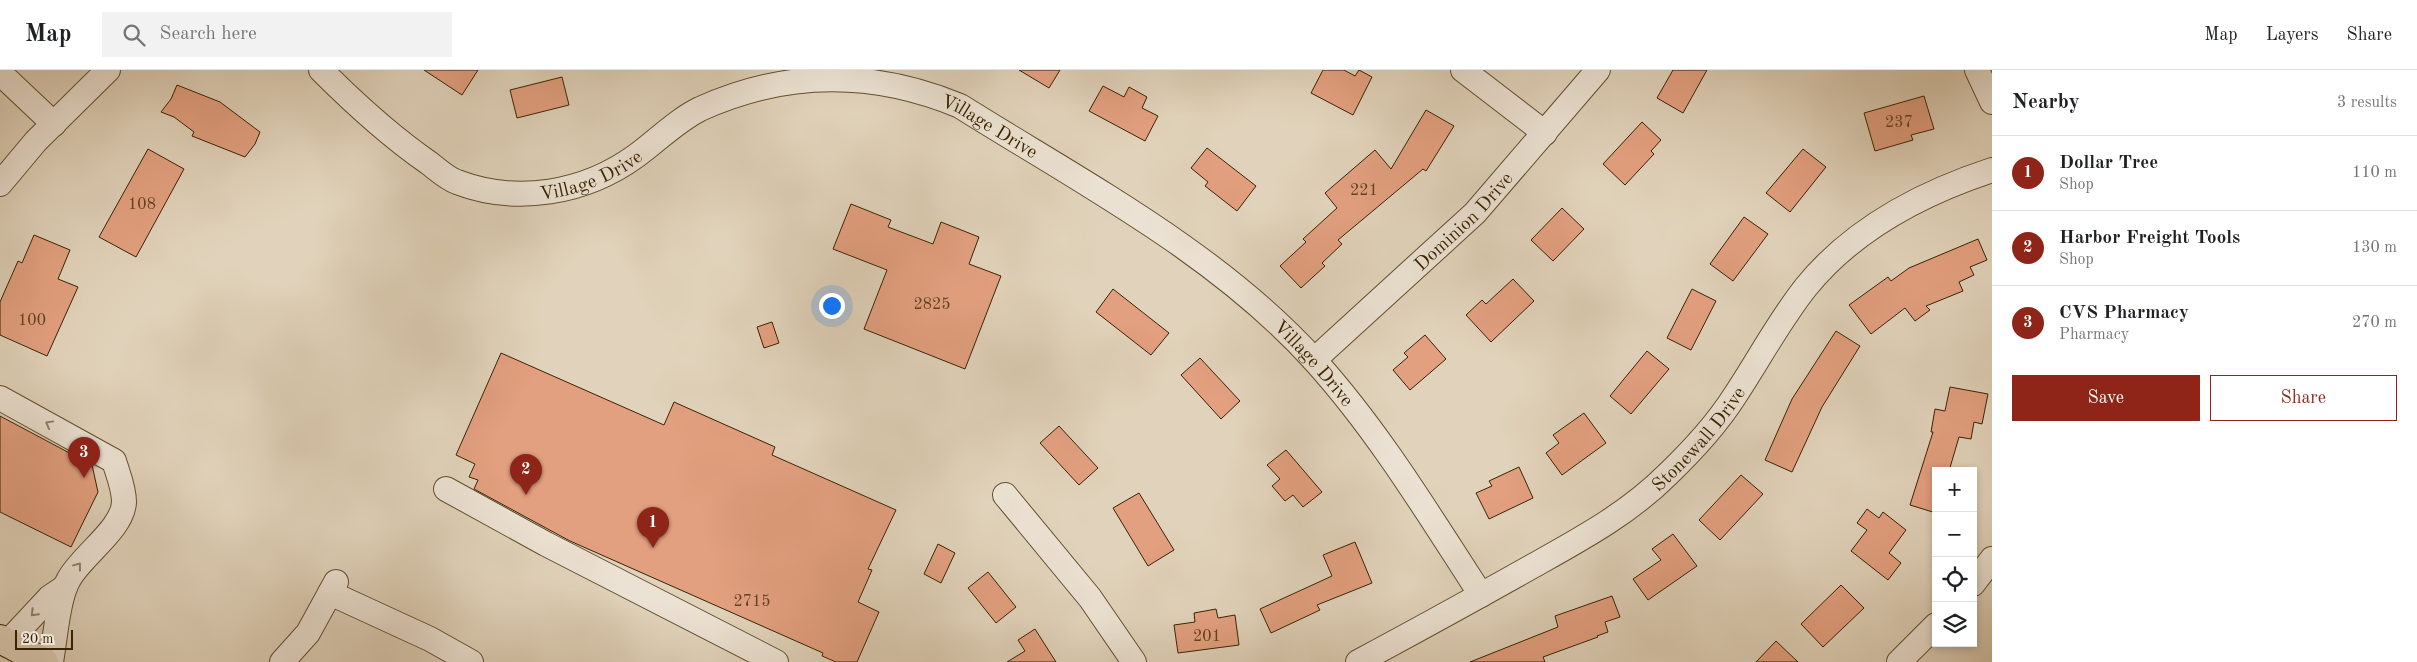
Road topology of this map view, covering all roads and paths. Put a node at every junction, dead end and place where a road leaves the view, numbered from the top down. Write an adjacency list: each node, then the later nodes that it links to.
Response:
1 (108, 70): 8 (street)
2 (321, 70): 12 (street, Village Drive)
3 (1463, 70): 9 (street)
4 (1598, 70): 9 (street, Dominion Drive)
5 (1977, 70): 7 (street)
6 (0, 73): 8 (street)
7 (1992, 102)
8 (54, 124): 11 (street)
9 (1544, 133): 12 (street, Dominion Drive)
10 (1992, 170): 19 (street, Stonewall Drive)
11 (0, 184)
12 (1314, 360): 19 (street, Village Drive)
13 (0, 398): 18 (street, one-way to 13)
14 (446, 489): 26 (street)
15 (1005, 495): 27 (street)
16 (1992, 559): 17 (street)
17 (1977, 579)
18 (65, 587): 21 (street, one-way to 21); 23 (street)
19 (1481, 595): 28 (street, Stonewall Drive)
20 (1932, 630): 29 (street)
21 (2, 641): 22 (main road)
22 (44, 662)
23 (51, 662)
24 (282, 662): 25 (street)
25 (471, 662)
26 (776, 662)
27 (1134, 662)
28 (1358, 662)
29 (1899, 662)

